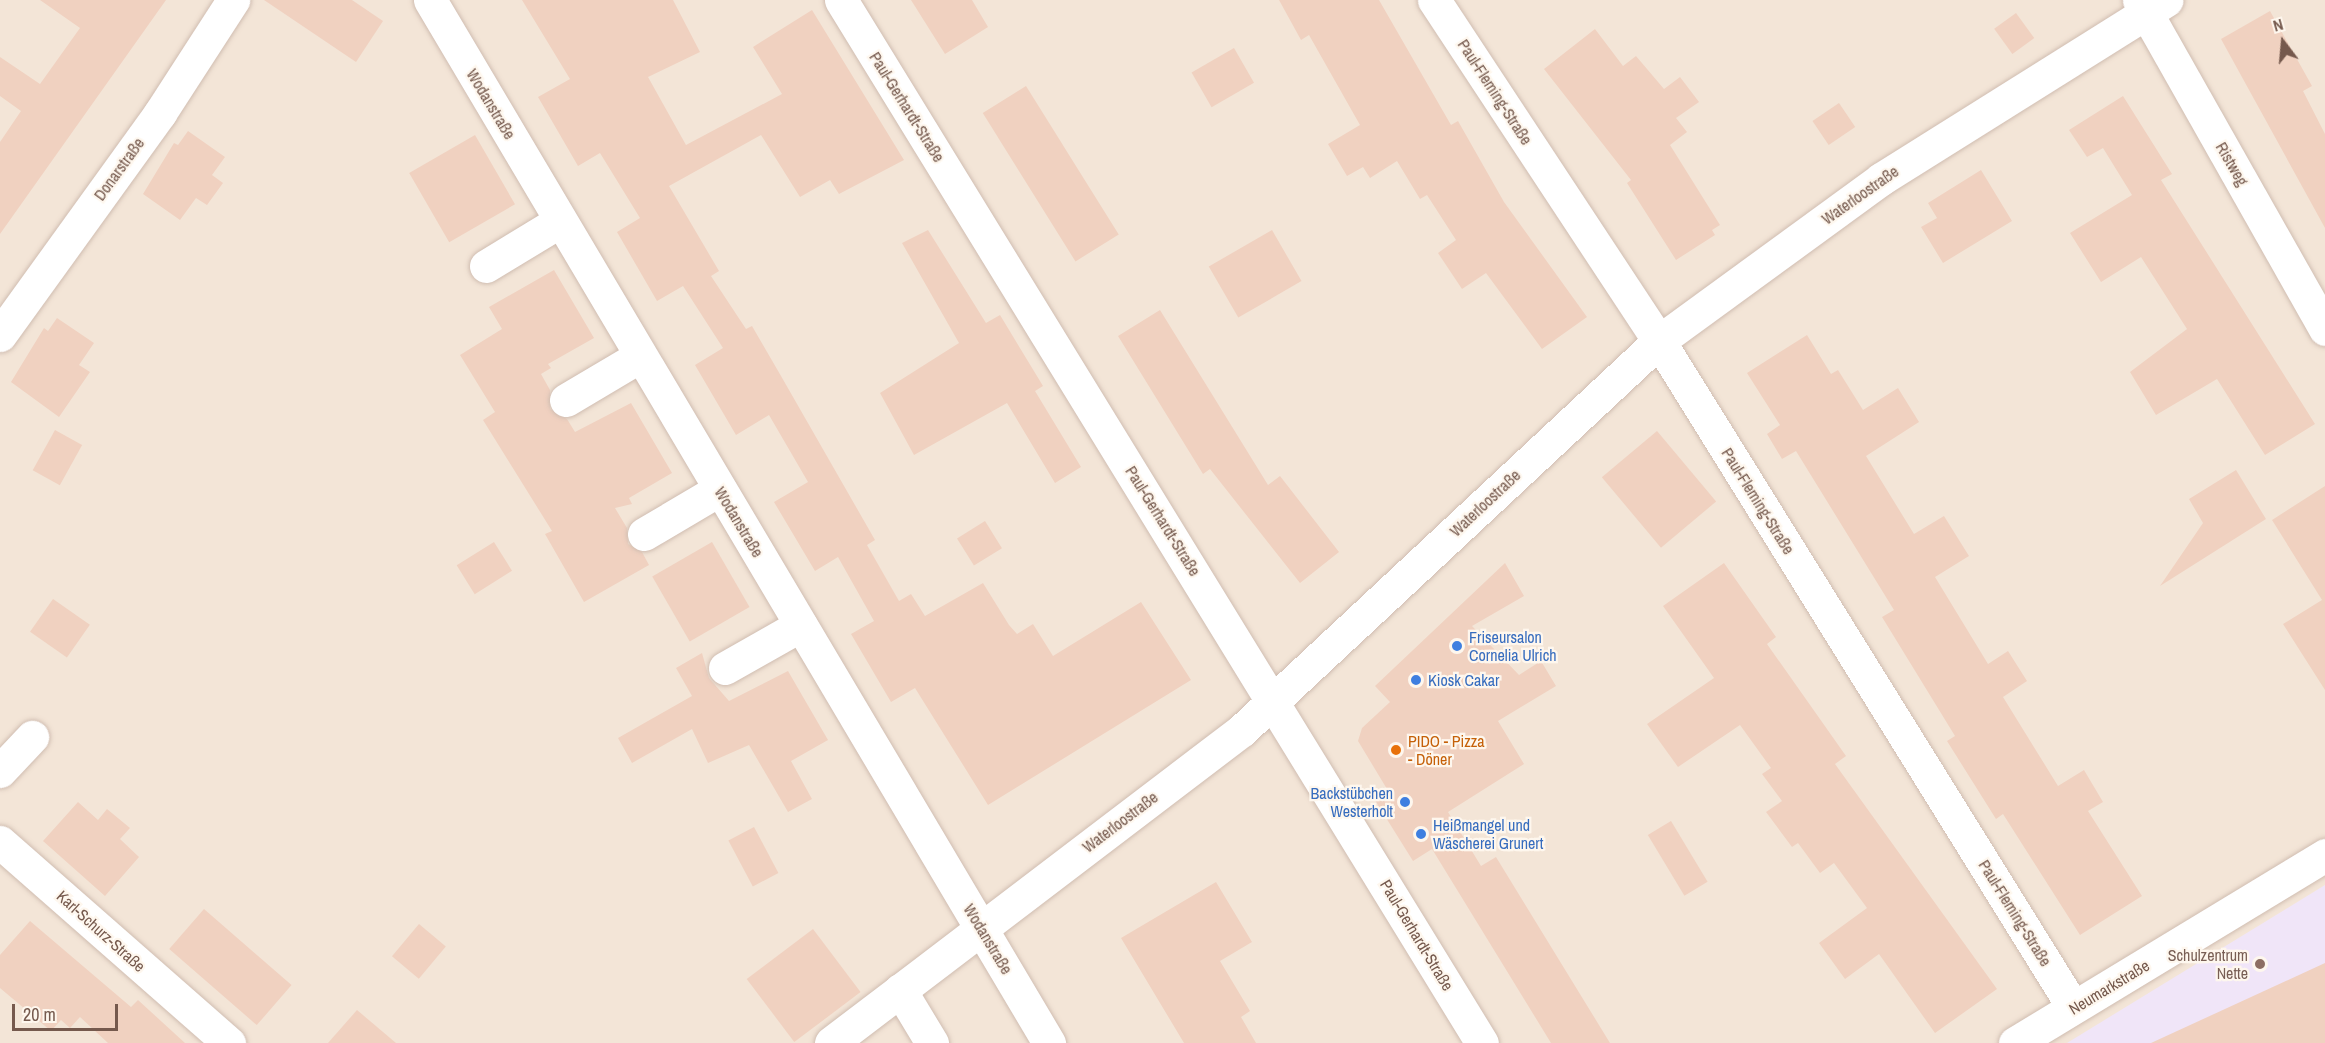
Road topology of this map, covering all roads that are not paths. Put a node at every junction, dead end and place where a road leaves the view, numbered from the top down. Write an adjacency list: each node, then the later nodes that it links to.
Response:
1 (233, 0): 9 (street, Donarstraße)
2 (430, 0): 6 (street, Wodanstraße)
3 (841, 0): 17 (street, Paul-Gerhardt-Straße)
4 (1434, 0): 10 (street, Paul-Fleming-Straße)
5 (2150, 4): 8 (street, Ristweg); 10 (street, Waterloostraße)
6 (560, 220): 7 (street); 11 (street, Wodanstraße)
7 (486, 266)
8 (2325, 329)
9 (0, 335)
10 (1659, 342): 17 (street, Waterloostraße); 24 (street, Paul-Fleming-Straße)
11 (640, 356): 12 (street); 13 (street, Wodanstraße)
12 (566, 400)
13 (720, 489): 14 (street); 15 (street, Wodanstraße)
14 (644, 534)
15 (801, 625): 16 (street); 22 (street, Wodanstraße)
16 (725, 668)
17 (1274, 701): 22 (street, Waterloostraße); 29 (street, Paul-Gerhardt-Straße)
18 (32, 737): 19 (street)
19 (0, 771)
20 (0, 842): 25 (street, Karl-Schurz-Straße)
21 (2325, 855): 24 (street, Neumarkstraße)
22 (981, 927): 23 (street, Waterloostraße); 28 (street, Wodanstraße)
23 (900, 990): 26 (street, Waterloostraße); 27 (street)
24 (2073, 1007): 30 (street, Neumarkstraße)
25 (229, 1043)
26 (831, 1043)
27 (932, 1043)
28 (1049, 1043)
29 (1482, 1043)
30 (2015, 1043)

